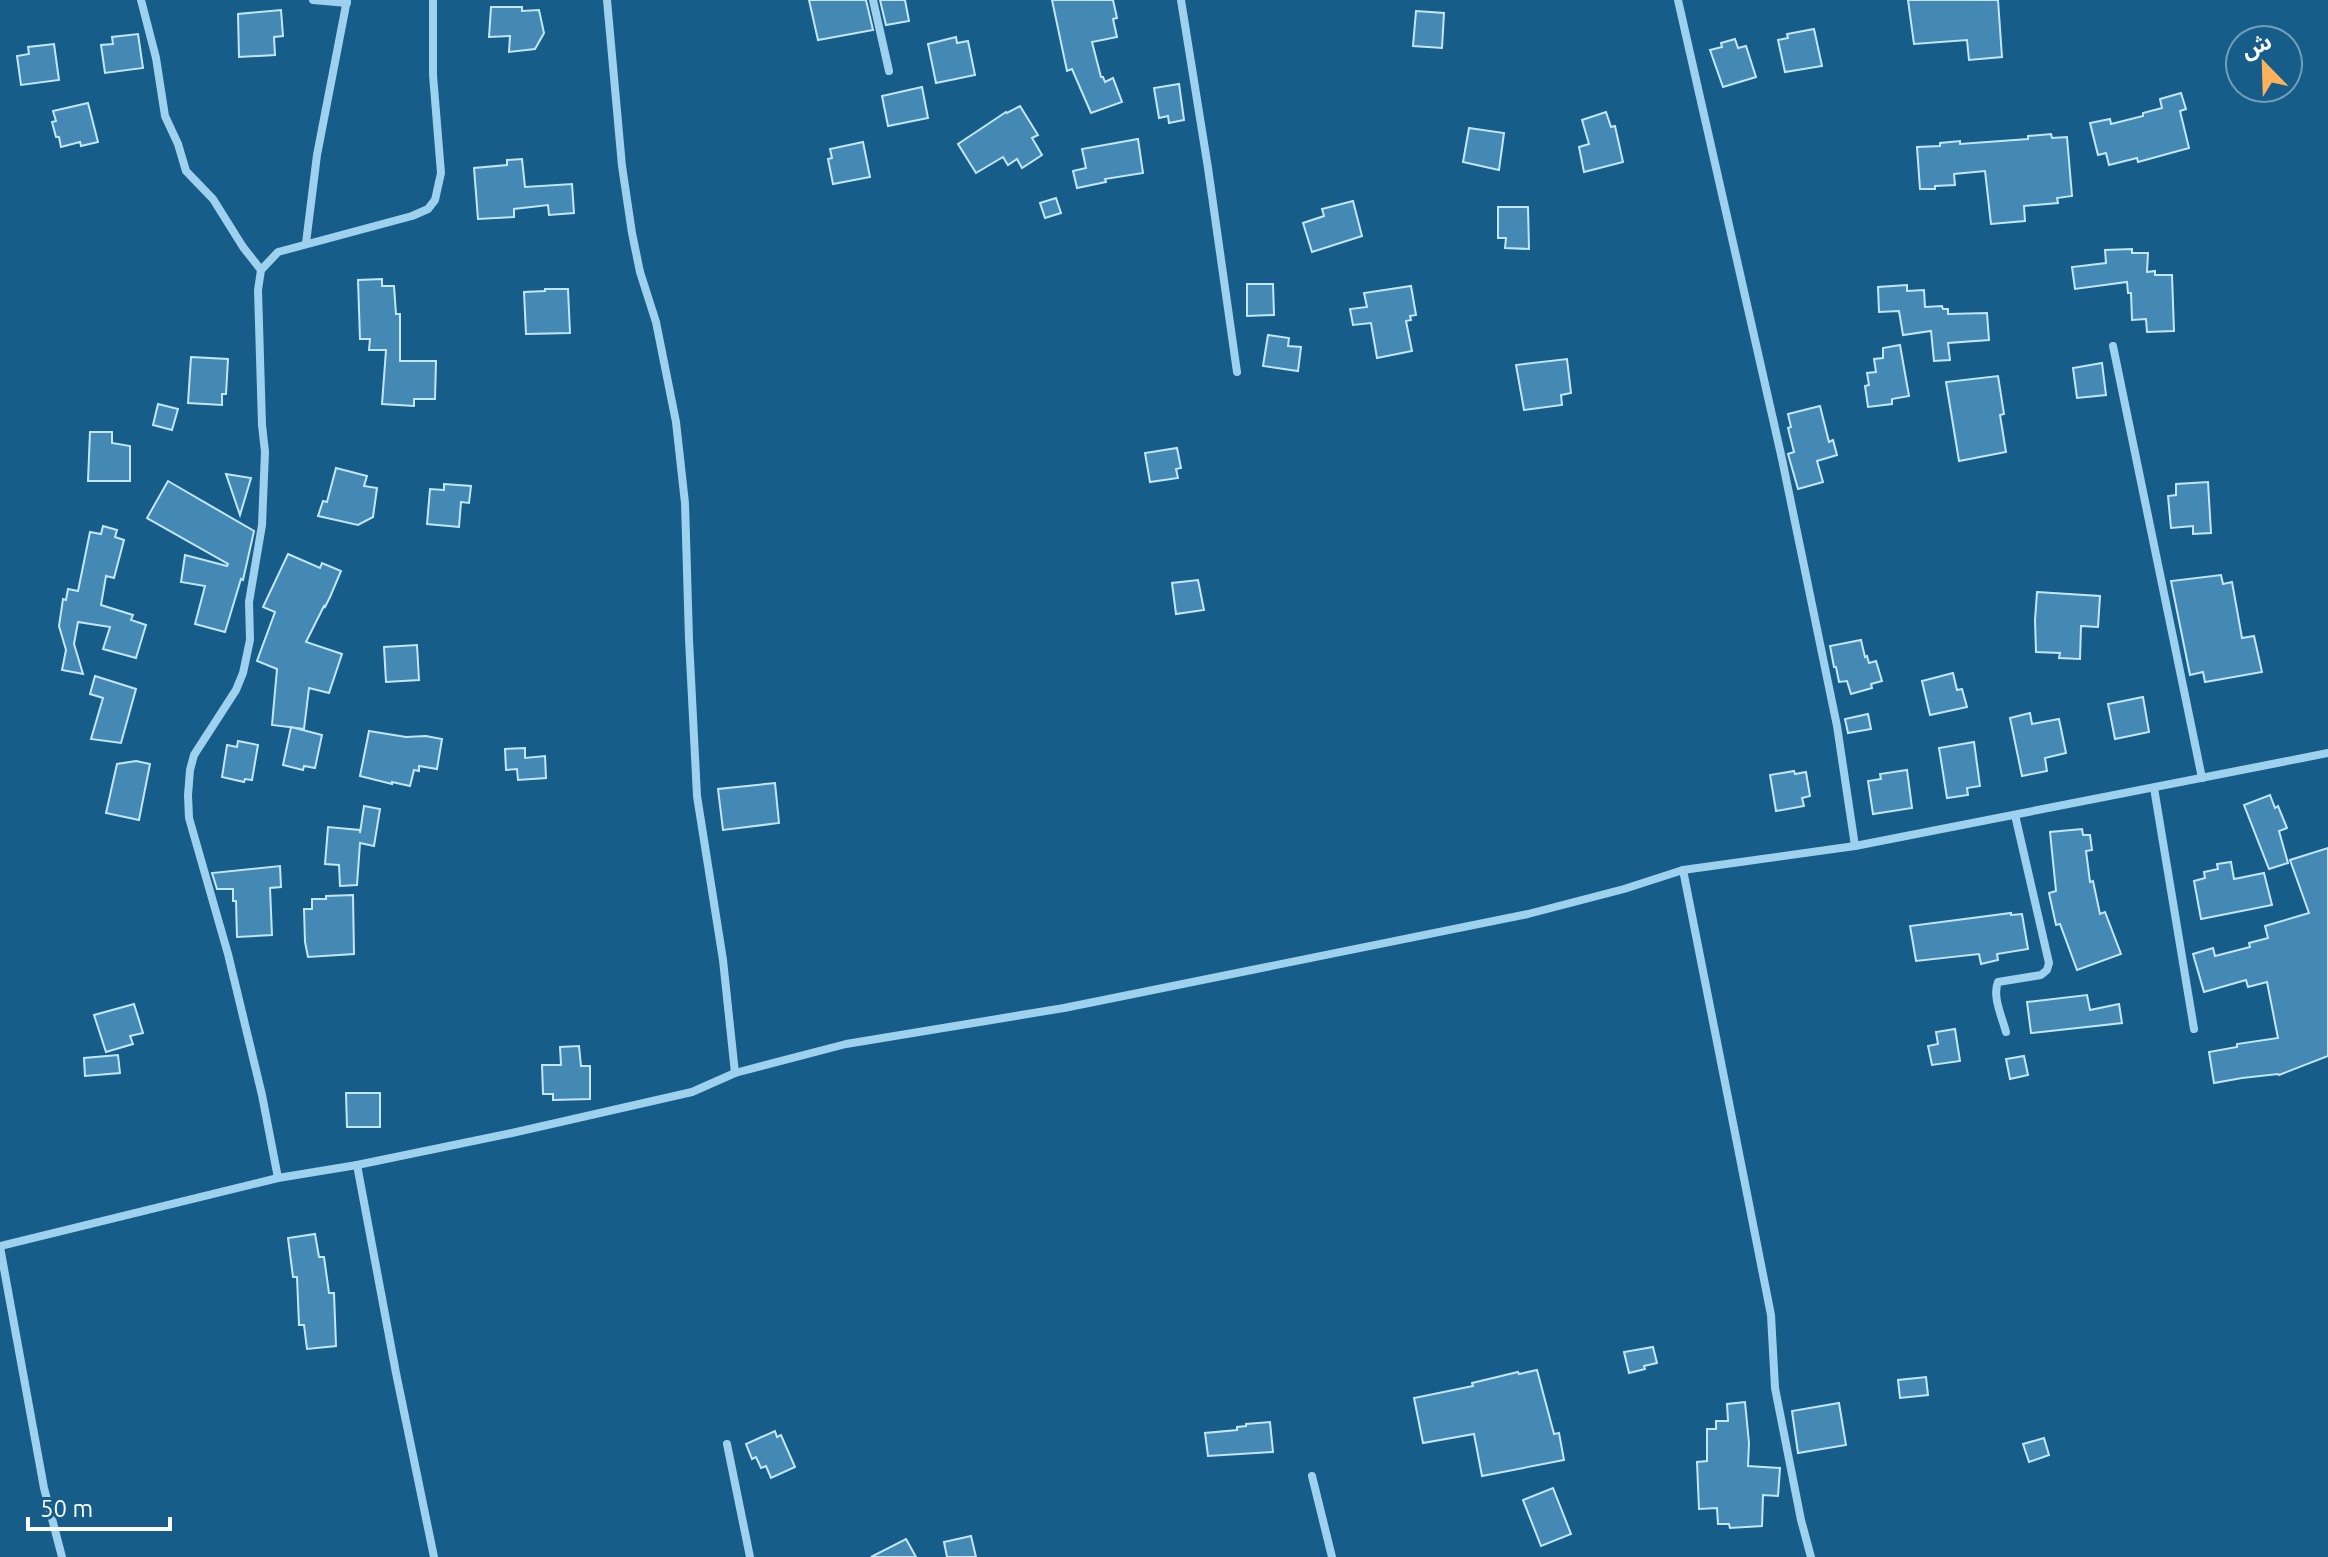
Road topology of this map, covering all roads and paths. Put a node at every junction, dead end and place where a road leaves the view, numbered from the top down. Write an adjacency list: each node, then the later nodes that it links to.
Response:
1 (141, 0): 11 (street)
2 (313, 0): 8 (street)
3 (433, 0): 10 (street)
4 (607, 0): 22 (street)
5 (873, 0): 9 (street)
6 (1181, 0): 13 (street)
7 (1678, 0): 18 (street)
8 (347, 2): 10 (street)
9 (889, 71)
10 (306, 243): 11 (street)
11 (261, 270): 24 (street)
12 (2113, 346): 15 (street)
13 (1237, 372)
14 (2328, 753): 15 (street)
15 (2202, 778): 16 (street)
16 (2154, 788): 17 (street); 20 (street)
17 (2015, 815): 18 (street); 21 (street)
18 (1855, 846): 19 (street)
19 (1683, 870): 22 (street); 32 (street)
20 (2194, 1029)
21 (2006, 1032)
22 (735, 1073): 23 (street)
23 (357, 1165): 24 (street); 29 (street)
24 (278, 1178): 25 (street)
25 (0, 1247): 28 (street)
26 (727, 1444): 30 (street)
27 (1312, 1476): 31 (street)
28 (62, 1557)
29 (434, 1557)
30 (750, 1557)
31 (1332, 1557)
32 (1811, 1557)

